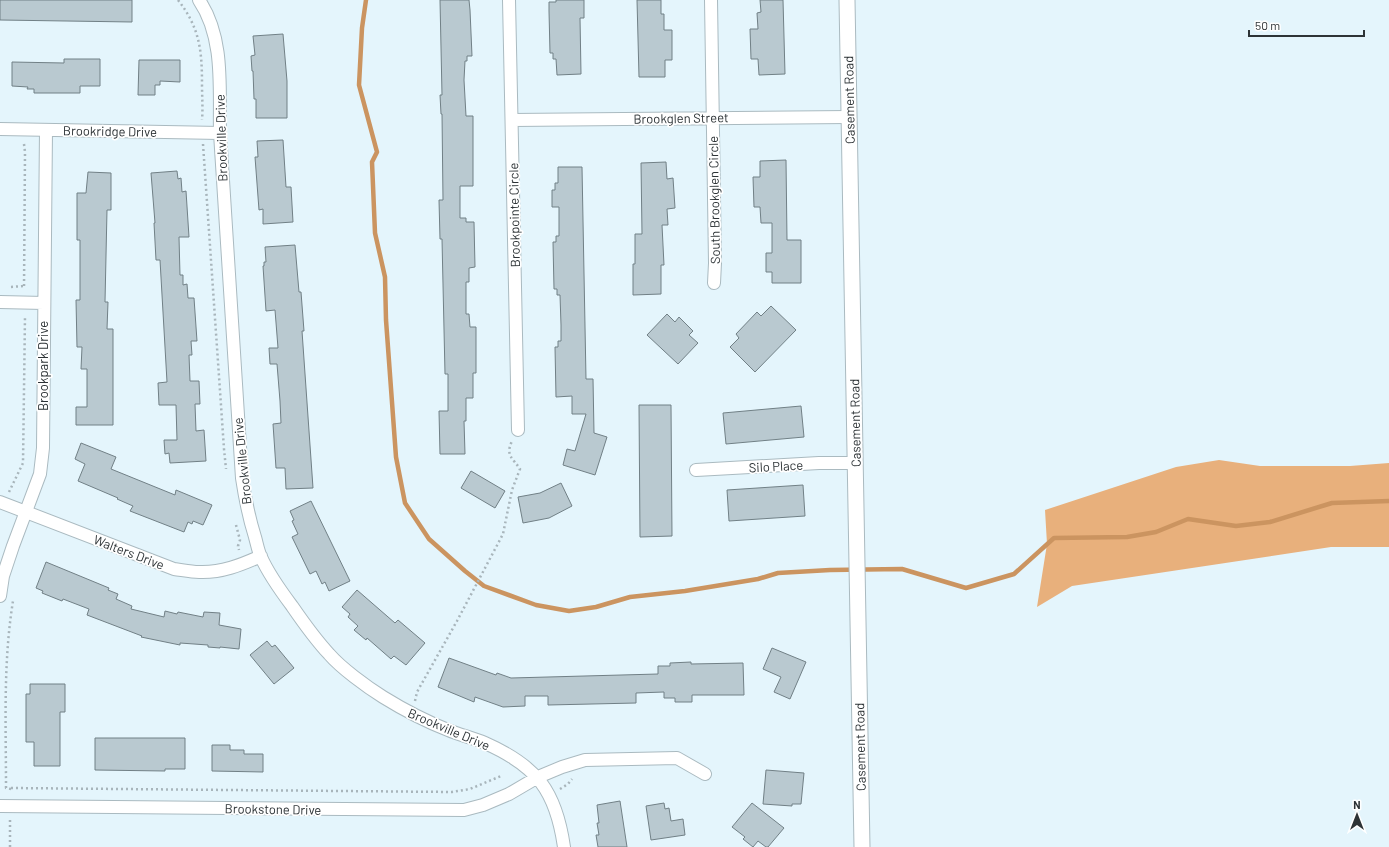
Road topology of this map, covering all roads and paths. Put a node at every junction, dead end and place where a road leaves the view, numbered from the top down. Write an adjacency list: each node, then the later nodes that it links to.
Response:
1 (178, 0): 11 (path)
2 (199, 0): 12 (street, Brookville Drive)
3 (509, 0): 8 (street, Brookpointe Circle)
4 (710, 0): 7 (street, South Brookglen Circle)
5 (847, 0): 6 (street, Casement Road)
6 (849, 117): 7 (street, Brookglen Street); 21 (street, Casement Road)
7 (713, 118): 8 (street, Brookglen Street); 14 (street, South Brookglen Circle)
8 (512, 120): 20 (street, Brookpointe Circle)
9 (0, 129): 10 (street, Brookridge Drive)
10 (46, 130): 11 (street, Brookridge Drive); 19 (street, Brookpark Drive)
11 (201, 133): 12 (street, Brookridge Drive); 22 (path)
12 (220, 134): 27 (street, Brookville Drive)
13 (24, 144): 15 (path)
14 (714, 283)
15 (24, 286): 16 (path); 18 (path)
16 (5, 287)
17 (0, 302): 18 (street)
18 (24, 303): 19 (street); 24 (path)
19 (44, 303): 25 (street, Brookpark Drive)
20 (518, 430): 31 (path)
21 (856, 462): 23 (street, Silo Place); 41 (street, Casement Road)
22 (226, 470)
23 (696, 470)
24 (2, 502): 25 (street, Walters Drive)
25 (26, 512): 28 (street, Walters Drive); 30 (street, Brookpark Drive)
26 (234, 519): 28 (path)
27 (260, 556): 28 (street, Walters Drive); 31 (street, Brookville Drive)
28 (245, 564)
29 (14, 594): 36 (path)
30 (0, 596)
31 (410, 713): 35 (street, Brookville Drive)
32 (705, 774): 35 (street, Brookstone Drive)
33 (574, 775): 37 (path)
34 (501, 776): 36 (path)
35 (538, 777): 37 (street, Brookville Drive); 38 (street, Brookstone Drive)
36 (11, 788): 38 (path)
37 (550, 795): 40 (street, Brookville Drive)
38 (5, 806): 39 (path)
39 (10, 847)
40 (564, 847)
41 (862, 847)

